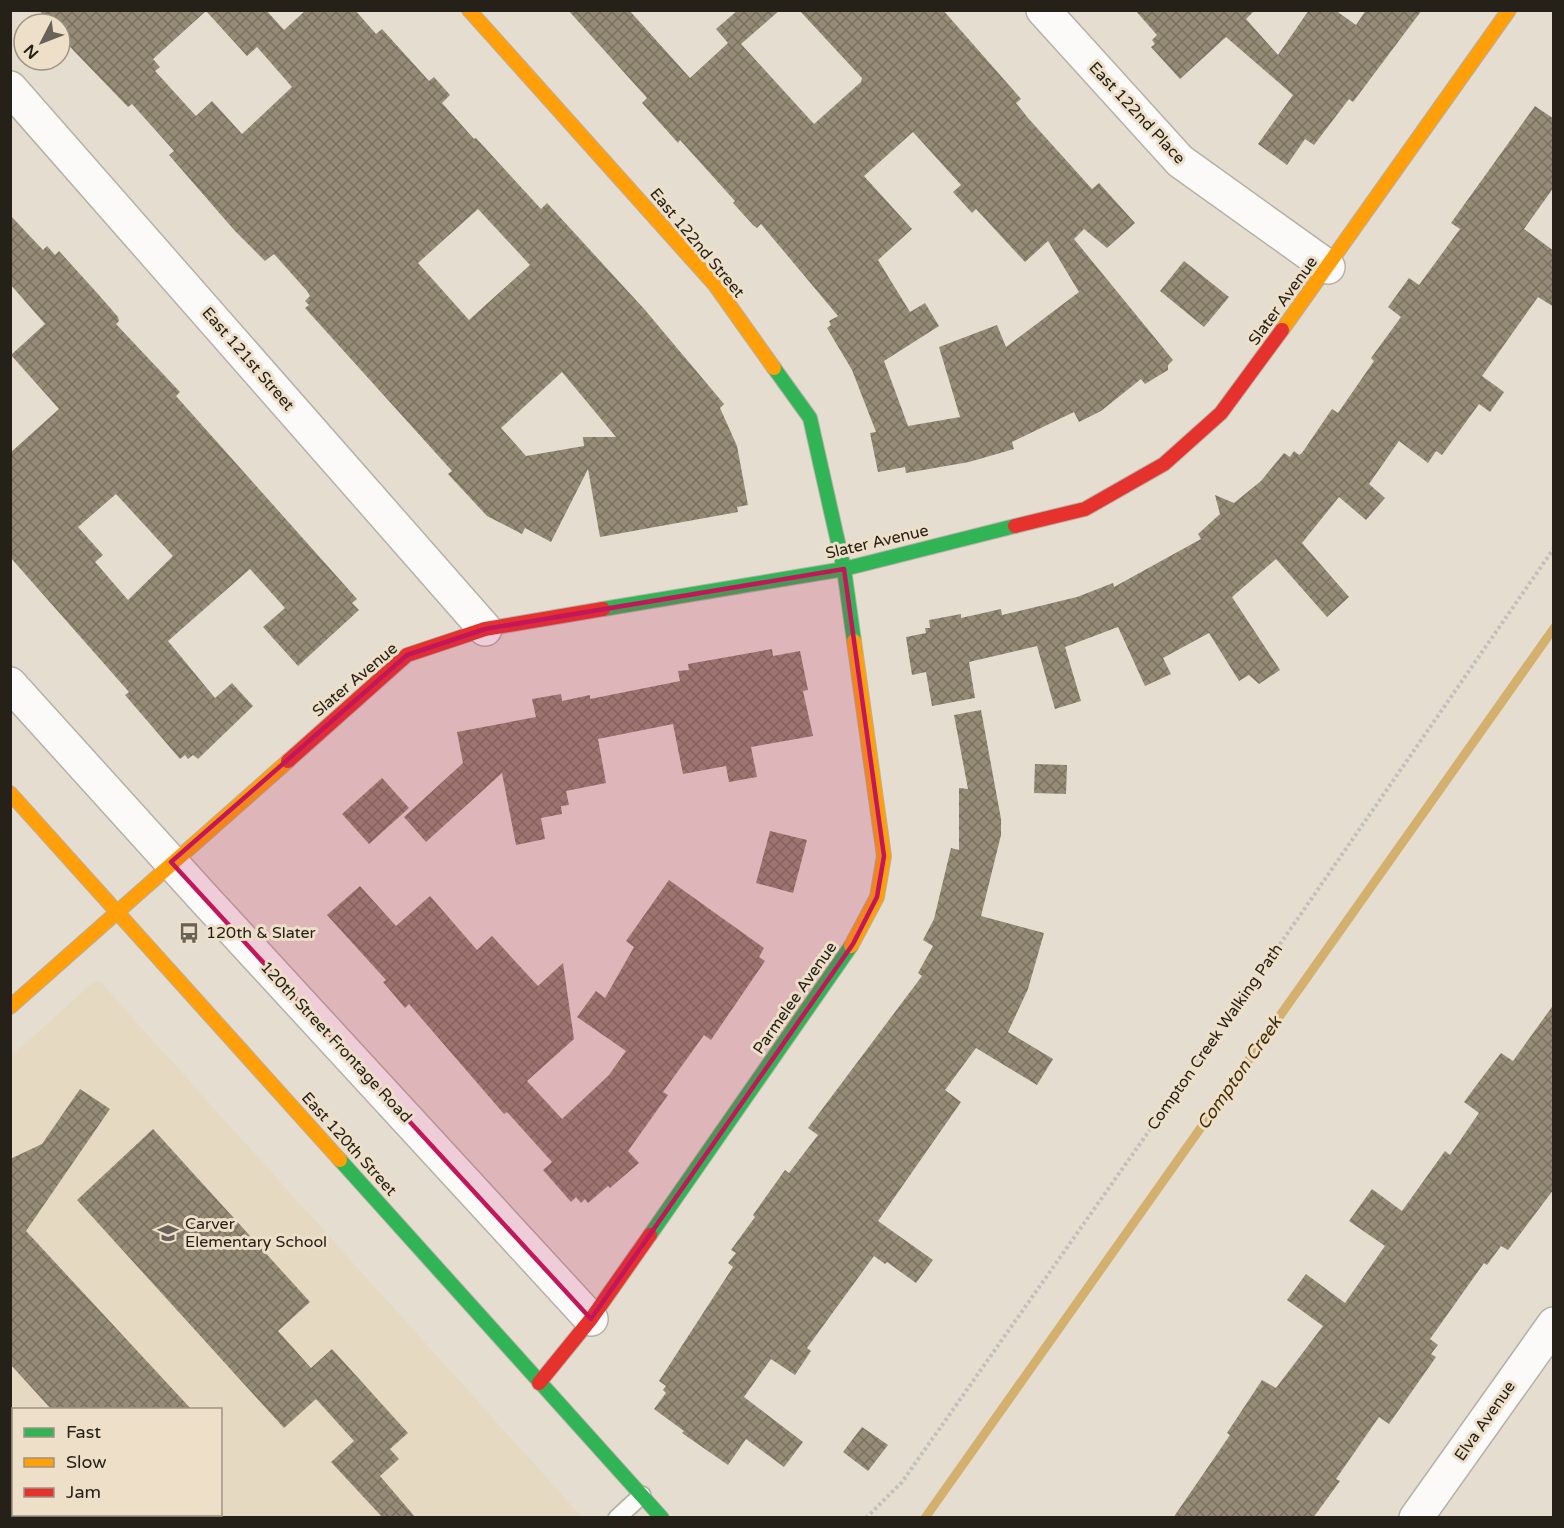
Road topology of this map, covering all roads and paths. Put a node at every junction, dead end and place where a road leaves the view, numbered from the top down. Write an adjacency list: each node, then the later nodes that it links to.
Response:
1 (469, 10): 7 (street, East 122nd Street)
2 (1043, 10): 5 (street, East 122nd Place)
3 (1509, 10): 5 (street, Slater Avenue)
4 (10, 88): 8 (street, East 121st Street)
5 (1328, 267): 7 (street, Slater Avenue)
6 (1554, 548): 20 (path, Compton Creek Walking Path)
7 (844, 569): 8 (street, Slater Avenue); 14 (street, Parmelee Avenue)
8 (485, 629): 11 (street, Slater Avenue)
9 (10, 684): 11 (street, 120th Street Frontage Road)
10 (10, 793): 12 (street, East 120th Street)
11 (171, 862): 12 (street, Slater Avenue); 14 (street, 120th Street Frontage Road)
12 (118, 913): 13 (street, Slater Avenue); 16 (street, East 120th Street)
13 (10, 1007)
14 (591, 1319): 16 (street, Parmelee Avenue)
15 (1554, 1324): 21 (street, Elva Avenue)
16 (539, 1383): 17 (street, East 120th Street)
17 (642, 1496): 18 (lane); 19 (street, East 120th Street)
18 (617, 1518)
19 (662, 1518)
20 (866, 1518)
21 (1416, 1518)

